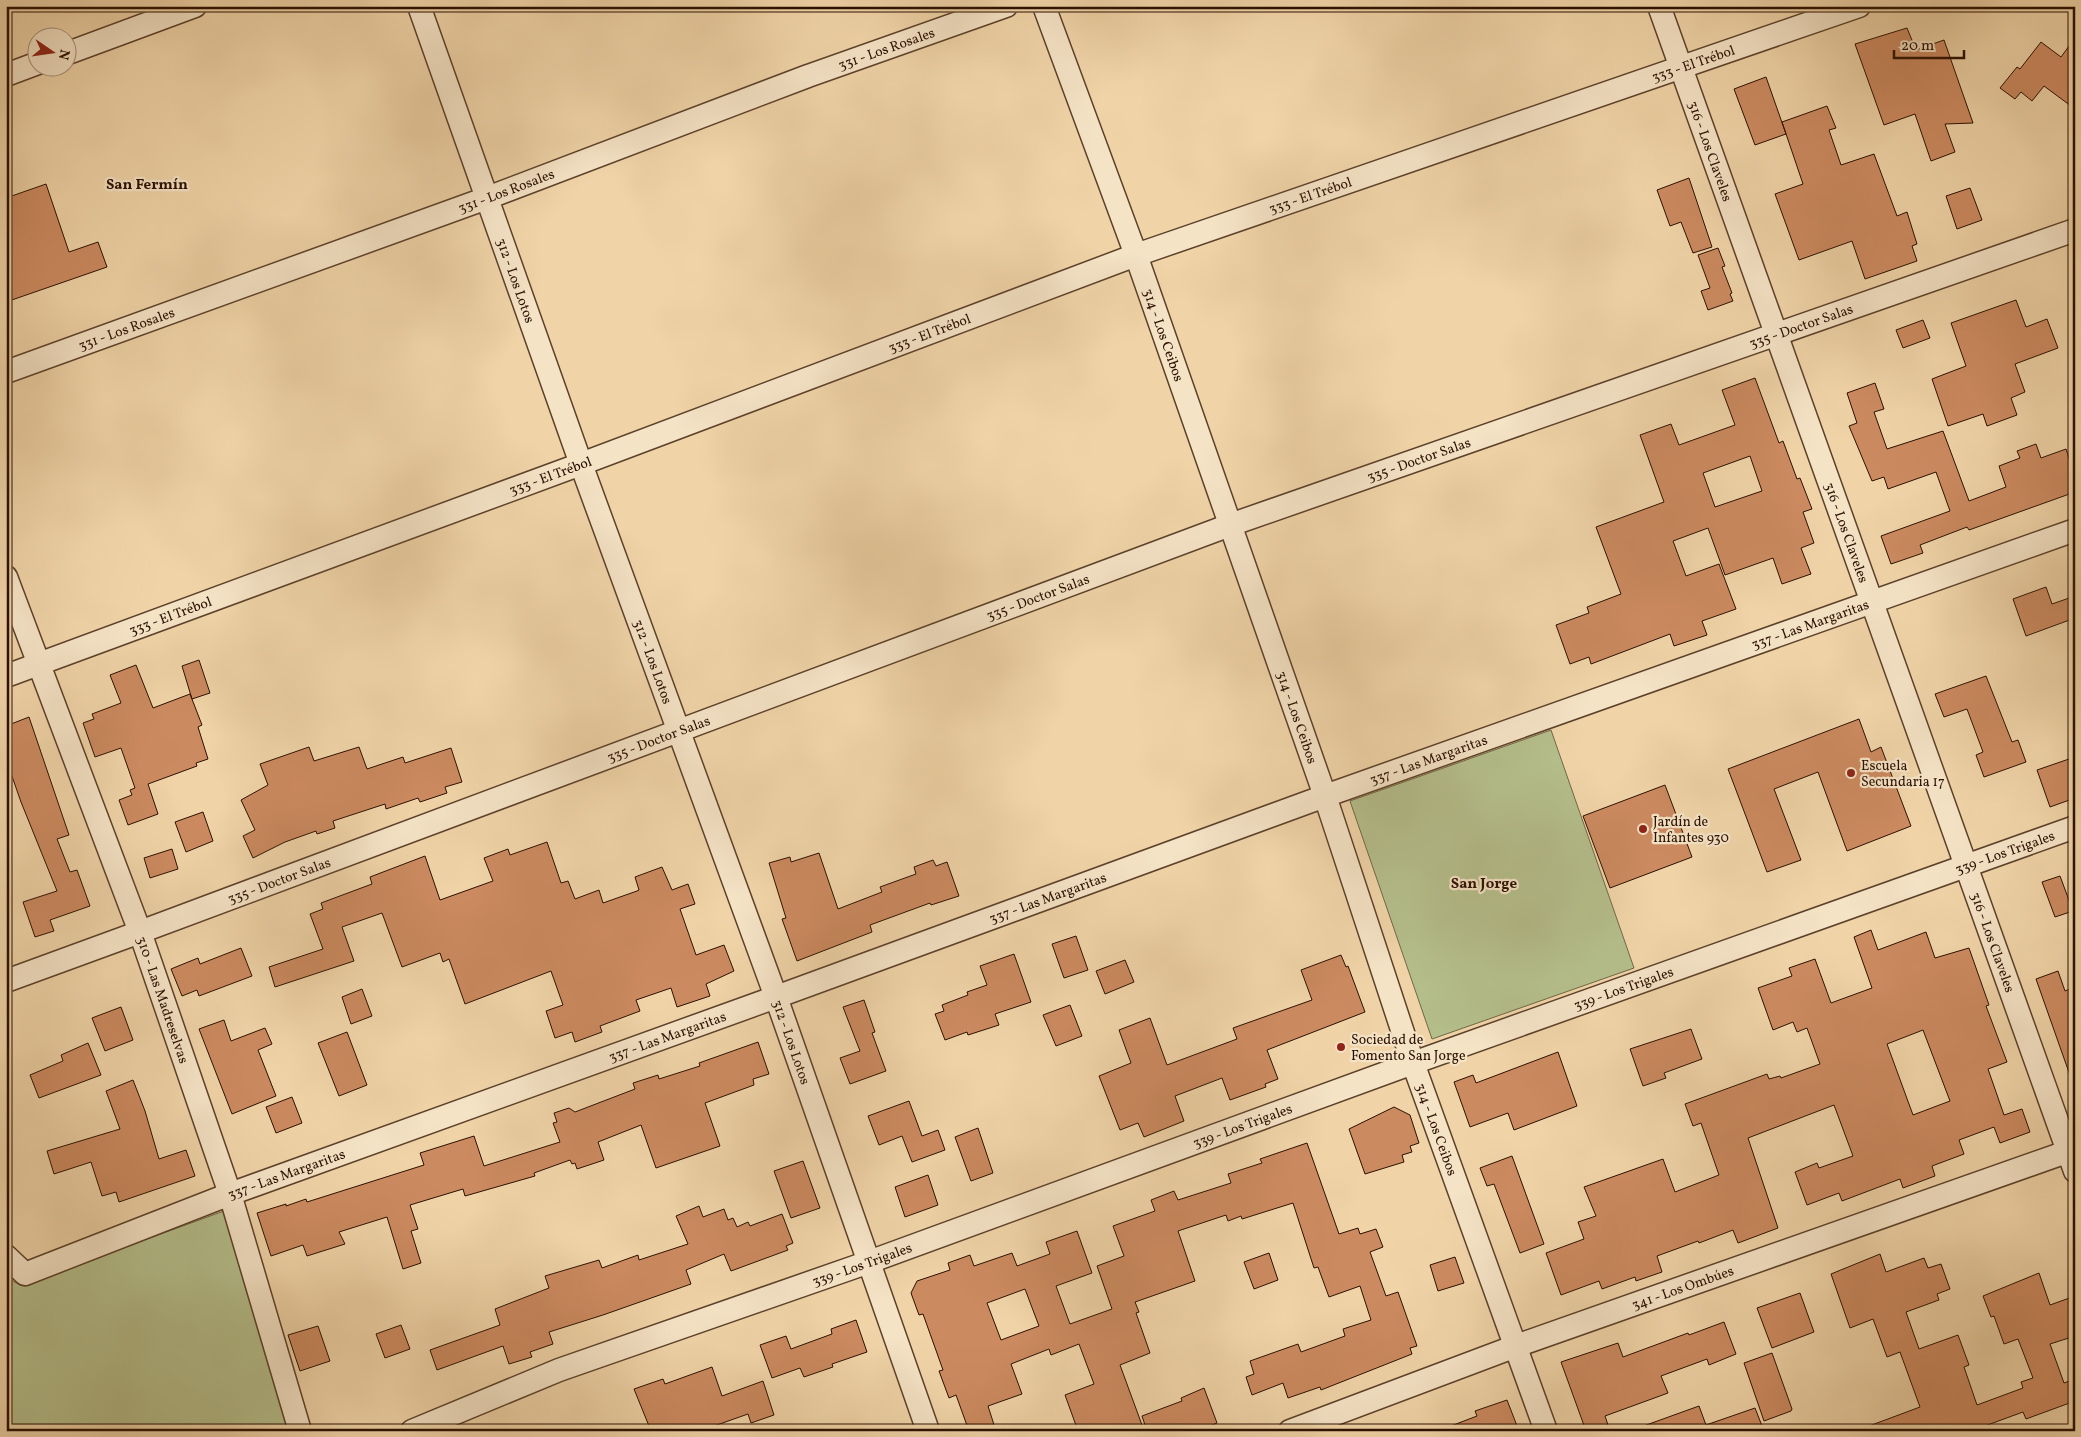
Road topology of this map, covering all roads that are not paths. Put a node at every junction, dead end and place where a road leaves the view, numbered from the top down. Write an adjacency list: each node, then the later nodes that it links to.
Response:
1 (195, 6): 7 (street)
2 (419, 6): 11 (street, 312 - Los Lotos)
3 (1006, 6): 11 (street, 331 - Los Rosales)
4 (1044, 6): 13 (street, 314 - Los Ceibos)
5 (1659, 6): 9 (street, 316 - Los Claveles)
6 (1859, 6): 9 (street, 333 - El Trébol)
7 (78, 48)
8 (28, 67): 10 (street)
9 (1680, 67): 13 (street, 333 - El Trébol); 14 (street, 316 - Los Claveles)
10 (6, 75)
11 (487, 198): 15 (street, 331 - Los Rosales); 16 (street, 312 - Los Lotos)
12 (2075, 230): 14 (street, 335 - Doctor Salas)
13 (1136, 255): 16 (street, 333 - El Trébol); 17 (street, 314 - Los Ceibos)
14 (1776, 335): 17 (street, 335 - Doctor Salas); 20 (street, 316 - Los Claveles)
15 (6, 372)
16 (581, 464): 21 (street, 333 - El Trébol); 23 (street, 312 - Los Lotos)
17 (1230, 525): 23 (street, 335 - Doctor Salas); 24 (street, 314 - Los Ceibos)
18 (2075, 530): 20 (street, 337 - Las Margaritas)
19 (6, 577): 21 (street, 310 - Las Madreselvas)
20 (1872, 603): 24 (street, 337 - Las Margaritas); 26 (street, 316 - Los Claveles)
21 (39, 664): 22 (street, 333 - El Trébol); 27 (street, 310 - Las Madreselvas)
22 (6, 676)
23 (680, 730): 27 (street, 335 - Doctor Salas); 29 (street, 312 - Los Lotos)
24 (1325, 796): 29 (street, 337 - Las Margaritas); 30 (street, 314 - Los Ceibos)
25 (2075, 827): 26 (street, 339 - Los Trigales)
26 (1966, 865): 30 (street, 339 - Los Trigales); 31 (street, 316 - Los Claveles)
27 (140, 932): 28 (street, 335 - Doctor Salas); 32 (street, 310 - Las Madreselvas)
28 (6, 981)
29 (776, 997): 32 (street, 337 - Las Margaritas); 34 (street, 312 - Los Lotos)
30 (1414, 1063): 34 (street, 339 - Los Trigales); 35 (street, 314 - Los Ceibos)
31 (2072, 1157): 35 (street, 341 - Los Ombúes)
32 (230, 1194): 33 (street, 337 - Las Margaritas); 36 (street, 310 - Las Madreselvas)
33 (6, 1256)
34 (869, 1262): 37 (street, 339 - Los Trigales); 38 (street, 312 - Los Lotos)
35 (1516, 1346): 39 (street, 341 - Los Ombúes); 40 (street, 314 - Los Ceibos)
36 (300, 1431)
37 (412, 1431)
38 (928, 1431)
39 (1290, 1431)
40 (1546, 1431)

